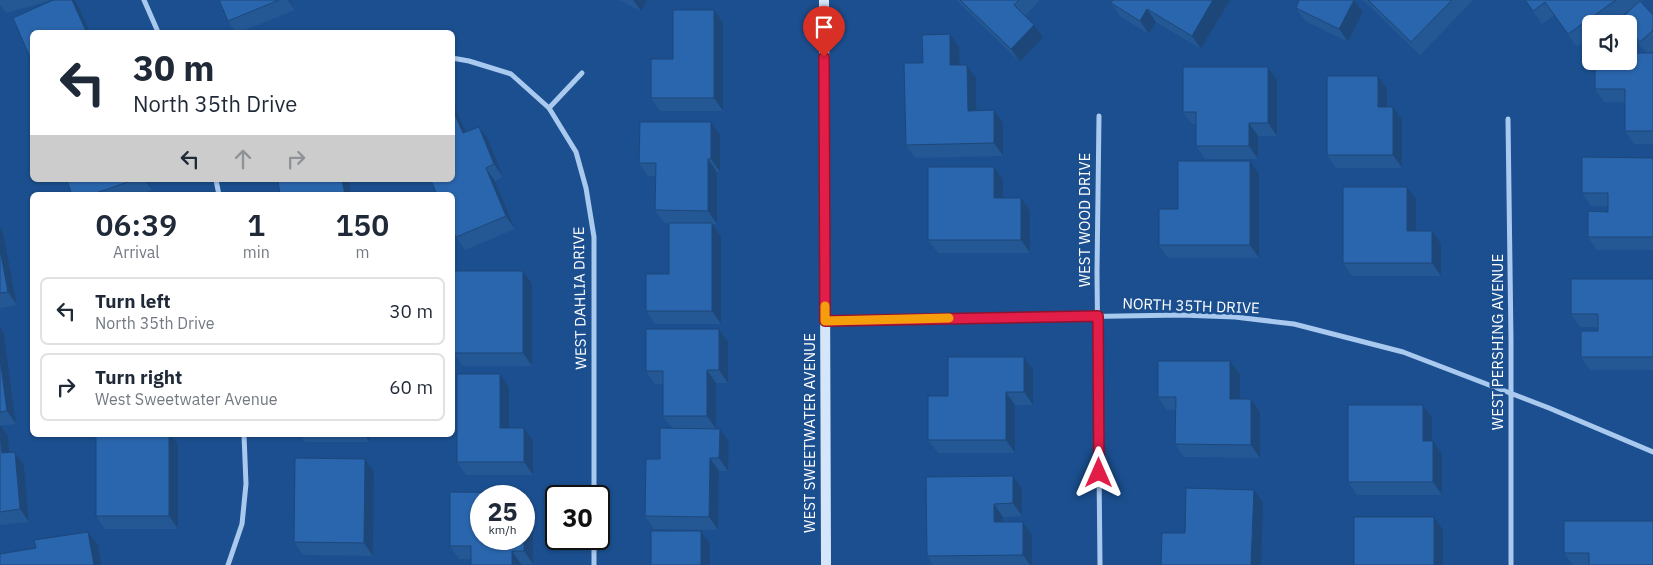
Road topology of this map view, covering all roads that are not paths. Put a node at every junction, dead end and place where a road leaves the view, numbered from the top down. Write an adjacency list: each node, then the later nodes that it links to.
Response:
1 (144, 0): 3 (street)
2 (824, 0): 10 (street, WEST SWEETWATER AVENUE)
3 (157, 30)
4 (455, 59): 6 (street, WEST DAHLIA DRIVE)
5 (582, 73): 6 (street)
6 (550, 108): 14 (street, WEST DAHLIA DRIVE)
7 (1099, 116): 9 (street, WEST WOOD DRIVE)
8 (1508, 119): 11 (street, WEST PERSHING AVENUE)
9 (1098, 316): 10 (street, NORTH 35TH DRIVE); 11 (street, NORTH 35TH DRIVE); 19 (street, WEST WOOD DRIVE)
10 (825, 321): 18 (street, WEST SWEETWATER AVENUE)
11 (1511, 393): 13 (street, NORTH 35TH DRIVE); 20 (street, WEST PERSHING AVENUE)
12 (244, 437): 16 (street)
13 (1653, 452)
14 (594, 485)
15 (594, 550): 17 (street)
16 (228, 565)
17 (594, 565)
18 (826, 565)
19 (1100, 565)
20 (1511, 565)

